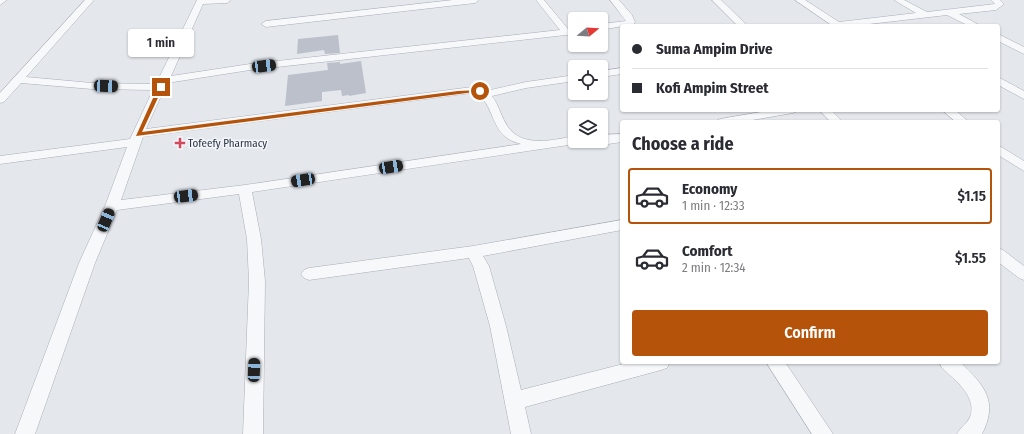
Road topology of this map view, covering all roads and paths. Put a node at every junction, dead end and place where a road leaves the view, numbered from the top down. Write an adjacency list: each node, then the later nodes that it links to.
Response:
1 (3, 0): 12 (street)
2 (90, 0): 32 (street)
3 (226, 0): 11 (street)
4 (475, 0): 16 (street)
5 (540, 0): 25 (street)
6 (614, 0): 17 (street)
7 (716, 0): 18 (street)
8 (799, 0): 19 (street)
9 (898, 0): 14 (street)
10 (995, 0): 13 (street)
11 (200, 1): 34 (street)
12 (0, 2)
13 (948, 12): 14 (street); 22 (street)
14 (924, 14): 15 (street)
15 (899, 18): 20 (street); 21 (street)
16 (266, 24)
17 (633, 24)
18 (741, 24)
19 (836, 24)
20 (847, 24)
21 (909, 24)
22 (972, 24)
23 (620, 25): 24 (street)
24 (608, 26)
25 (568, 29)
26 (568, 31): 34 (street)
27 (1000, 38): 28 (street)
28 (1024, 51)
29 (620, 71): 30 (street)
30 (608, 73)
31 (568, 79): 35 (street)
32 (18, 80): 34 (street); 37 (street)
33 (1000, 81): 36 (street)
34 (162, 83): 44 (street)
35 (482, 93): 44 (street); 49 (street)
36 (1024, 96)
37 (0, 100)
38 (781, 112): 41 (street)
39 (827, 112): 42 (street)
40 (950, 112): 43 (street)
41 (732, 120)
42 (835, 120)
43 (960, 120)
44 (137, 138): 52 (street); 55 (street)
45 (620, 138): 46 (street)
46 (608, 140)
47 (568, 141): 49 (street)
48 (608, 142): 50 (street)
49 (538, 144): 54 (street)
50 (620, 147)
51 (1000, 150): 53 (street)
52 (0, 160)
53 (1024, 167)
54 (245, 189): 55 (street); 66 (street)
55 (112, 206): 65 (street)
56 (620, 225): 57 (street)
57 (473, 252): 59 (street); 64 (street)
58 (1000, 256): 60 (street)
59 (309, 274)
60 (1024, 274)
61 (653, 364): 64 (street)
62 (776, 364): 68 (street)
63 (950, 364): 69 (street)
64 (514, 401): 67 (street)
65 (25, 434)
66 (253, 434)
67 (521, 434)
68 (823, 434)
69 (967, 434)

